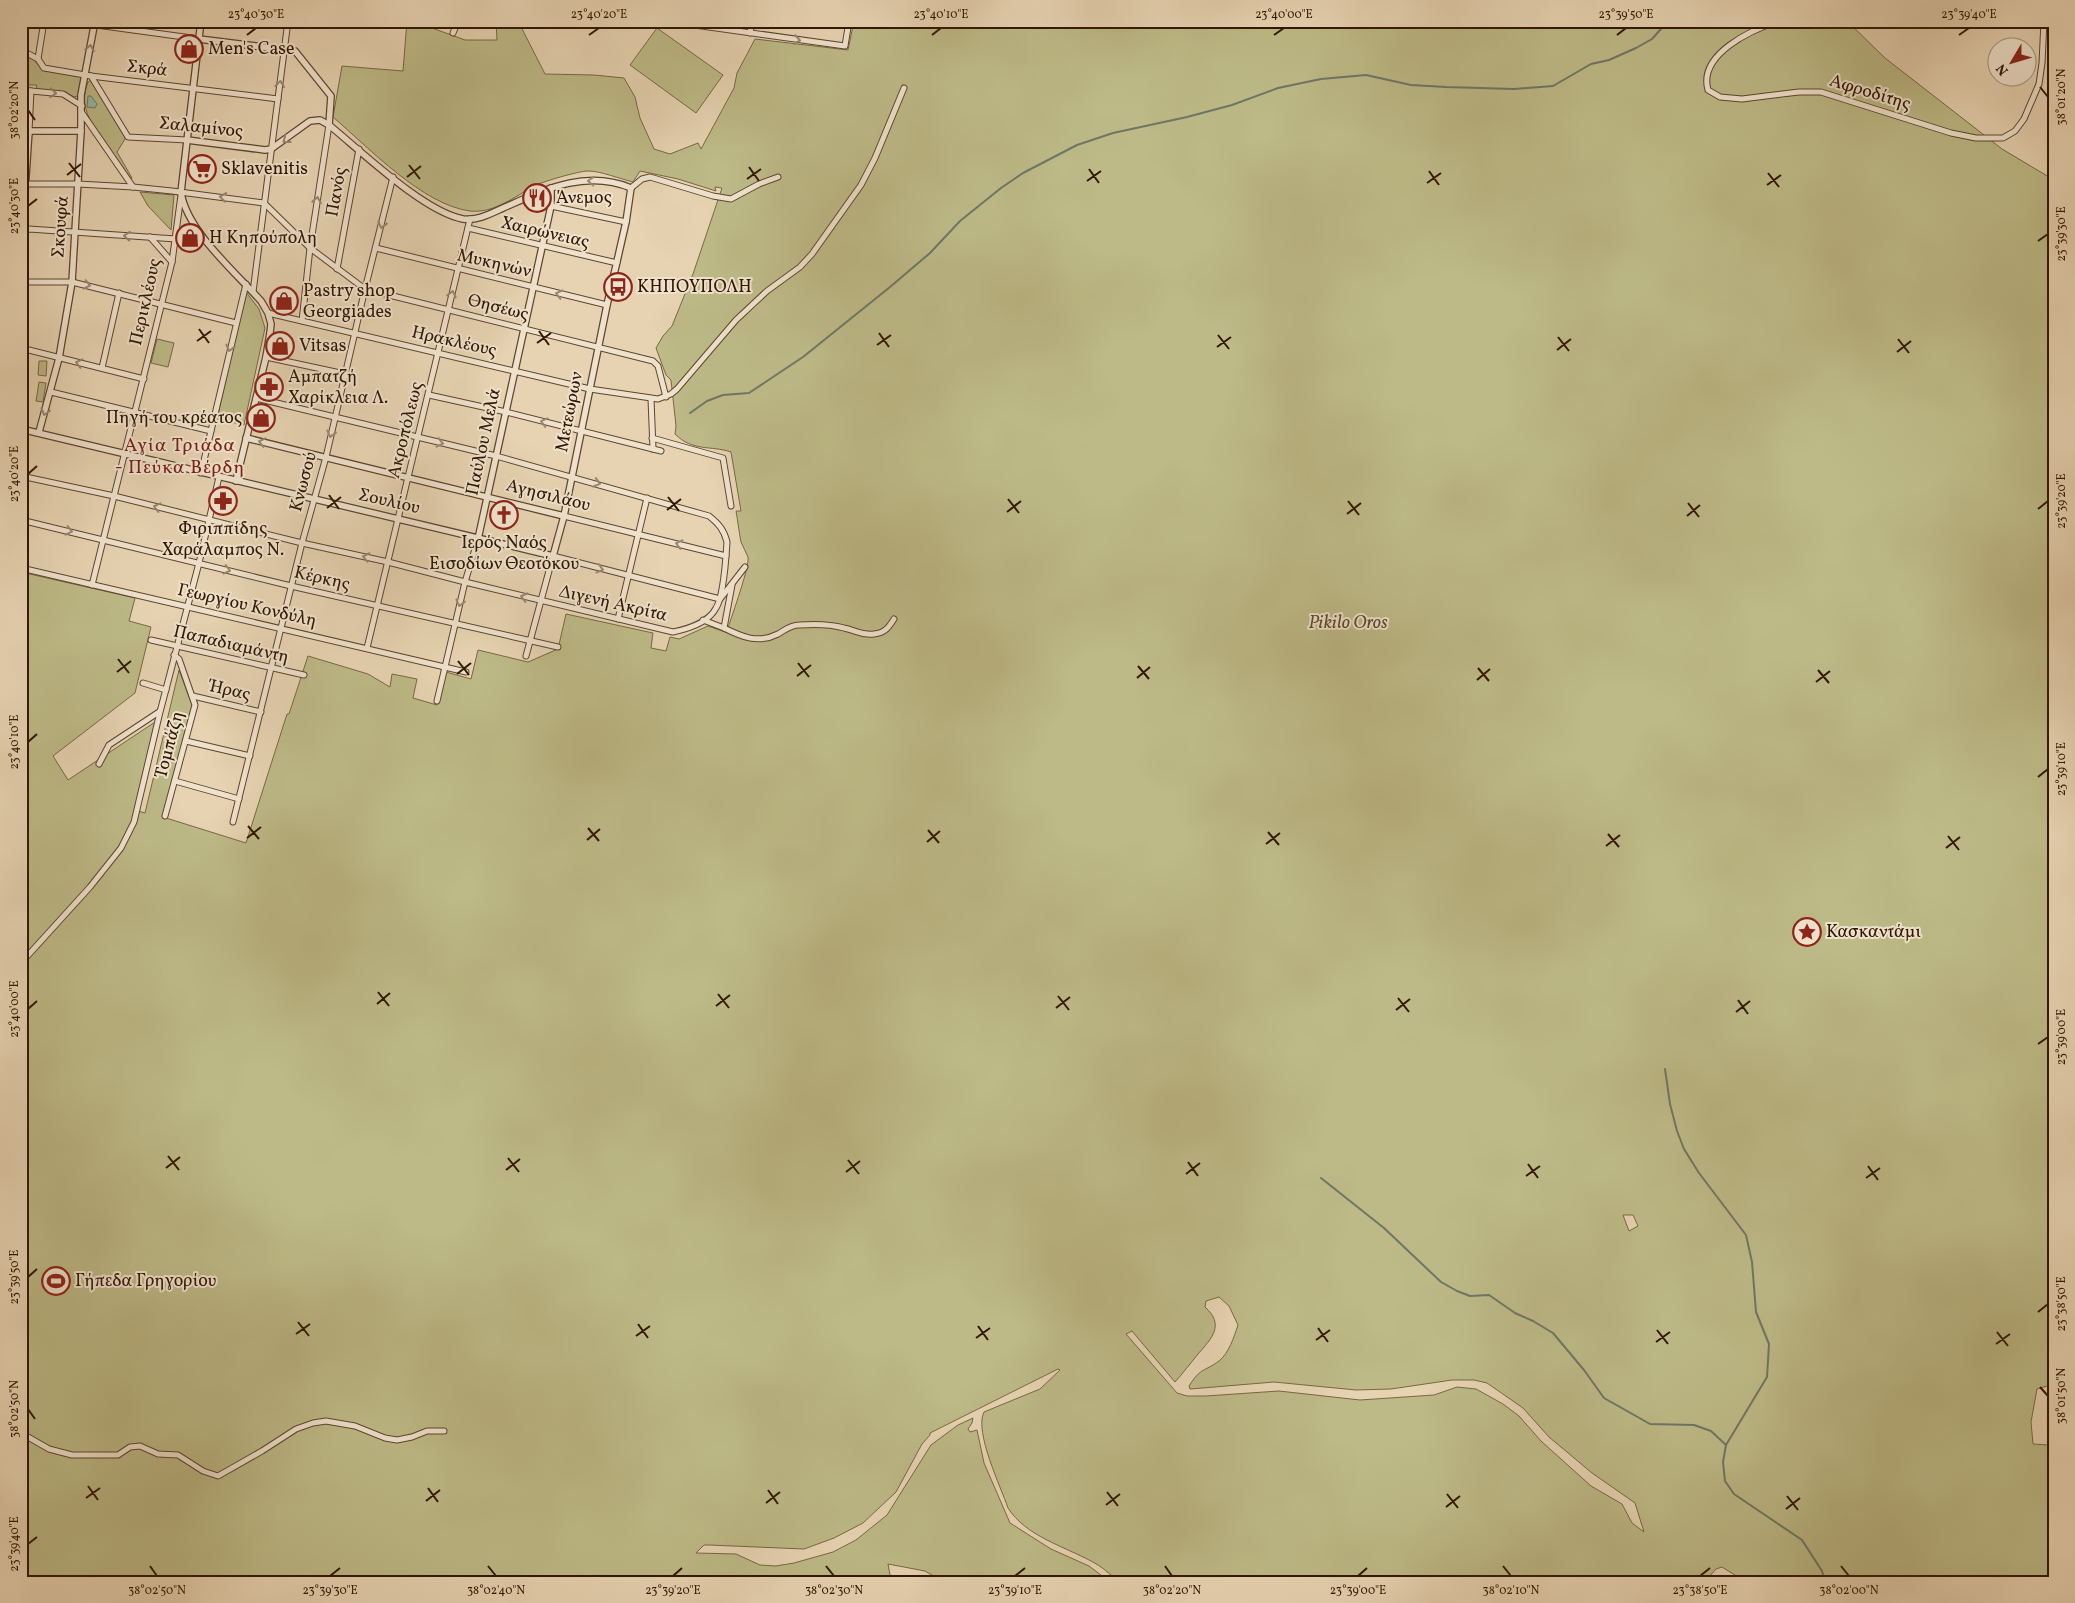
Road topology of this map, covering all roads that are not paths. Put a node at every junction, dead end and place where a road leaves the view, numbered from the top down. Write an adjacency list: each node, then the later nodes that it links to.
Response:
1 (44, 21): 17 (street)
2 (67, 21): 11 (street)
3 (201, 21): 14 (street, Περικλέους)
4 (288, 21): 15 (street)
5 (458, 21): 12 (street)
6 (666, 21): 13 (street)
7 (752, 21): 13 (street)
8 (849, 21): 13 (street, one-way to 8)
9 (1779, 21): 10 (street, Αφροδίτης)
10 (2044, 21)
11 (94, 24): 14 (street); 18 (street, Σκουφά, one-way to 11)
12 (453, 32)
13 (750, 33)
14 (199, 39): 15 (street); 19 (street, Περικλέους)
15 (284, 49): 23 (street, one-way to 15); 26 (street)
16 (21, 50): 17 (street, Σκρά)
17 (38, 59): 18 (street, Σκρά)
18 (88, 76): 19 (street, Σκρά); 24 (street, Σκουφά); 30 (street, Σαλαμίνος)
19 (193, 88): 23 (street, Σκρά); 30 (street, Περικλέους)
20 (904, 88): 85 (street)
21 (21, 90): 22 (street)
22 (31, 91): 24 (street, one-way to 24); 28 (street)
23 (278, 99): 31 (street)
24 (82, 106): 25 (street, Σκουφά)
25 (82, 113): 27 (street, Σκουφά); 37 (street)
26 (329, 125): 31 (street, one-way to 31); 32 (street); 51 (street, one-way to 26)
27 (81, 130): 28 (street); 36 (street, Σκουφά)
28 (29, 132): 29 (street); 35 (street)
29 (21, 135)
30 (187, 140): 31 (street, Σαλαμίνος); 40 (street, Περικλέους)
31 (272, 149): 41 (street)
32 (359, 149): 34 (street); 56 (street, Πανός)
33 (778, 177): 39 (street)
34 (394, 178): 43 (street); 52 (street, Κνωσού, one-way to 52)
35 (24, 183): 36 (street); 46 (street)
36 (78, 184): 37 (street); 47 (street, Σκουφά)
37 (133, 187): 40 (street)
38 (551, 188): 39 (street, one-way to 38); 42 (street, Παύλου Μελά); 43 (street)
39 (631, 188): 44 (street, Μετεώρων)
40 (181, 192): 41 (street, one-way to 40); 49 (street, Περικλέους); 60 (street)
41 (264, 203): 51 (street, Θησέως); 63 (street)
42 (551, 206): 44 (street); 50 (street, Παύλου Μελά)
43 (470, 219): 45 (street, Ακροπόλεως)
44 (626, 222): 55 (street, Μετεώρων)
45 (468, 228): 50 (street, Χαιρώνειας); 57 (street, Ακροπόλεως)
46 (22, 230): 47 (street); 53 (street)
47 (74, 232): 48 (street, one-way to 47); 59 (street, Σκουφά)
48 (150, 237): 49 (street); 54 (street)
49 (176, 239): 54 (street, Περικλέους)
50 (542, 247): 55 (street, Χαιρώνειας); 61 (street, Παύλου Μελά)
51 (310, 248): 56 (street, Θησέως); 69 (street)
52 (376, 248): 57 (street, Μυκηνών); 62 (street, Κνωσού)
53 (21, 250)
54 (172, 262): 65 (street, Περικλέους)
55 (616, 263): 66 (street, Μετεώρων)
56 (337, 269): 62 (street, Θησέως)
57 (458, 270): 61 (street, Μυκηνών); 67 (street, Ακροπόλεως, one-way to 57)
58 (21, 282): 59 (street)
59 (72, 282): 64 (street, one-way to 64); 77 (street, Σκουφά)
60 (246, 284): 63 (street); 70 (street)
61 (533, 287): 66 (street, Μυκηνών, one-way to 61); 71 (street, Παύλου Μελά)
62 (365, 289): 67 (street, Θησέως); 72 (street, Κνωσού)
63 (253, 292): 68 (street)
64 (120, 293): 65 (street); 78 (street)
65 (162, 303): 70 (street); 81 (street, Περικλέους)
66 (607, 306): 74 (street, Μετεώρων)
67 (449, 310): 71 (street, Θησέως); 75 (street, Ακροπόλεως)
68 (268, 313): 69 (street, Ηρακλέους); 76 (street)
69 (302, 321): 72 (street, Ηρακλέους)
70 (236, 323): 92 (street, one-way to 92)
71 (524, 328): 74 (street, Θησέως); 79 (street, Παύλου Μελά)
72 (355, 334): 75 (street, Ηρακλέους); 80 (street, Κνωσού)
73 (21, 348): 77 (street)
74 (598, 348): 82 (street, Μετεώρων); 85 (street, Θησέως)
75 (438, 353): 79 (street, Ηρακλέους); 84 (street, Ακροπόλεως)
76 (266, 357): 80 (street); 86 (street)
77 (59, 358): 78 (street, one-way to 77); 83 (street, Σκουφά)
78 (102, 368): 81 (street)
79 (515, 370): 82 (street, Ηρακλέους); 89 (street, Παύλου Μελά)
80 (345, 374): 90 (street, Κνωσού)
81 (144, 379): 88 (street, Περικλέους)
82 (590, 389): 87 (street, Ηρακλέους); 93 (street, Μετεώρων)
83 (51, 392): 88 (street); 94 (street, Σκουφά, one-way to 94)
84 (429, 395): 89 (street); 96 (street, Ακροπόλεως)
85 (666, 396): 87 (street)
86 (256, 398): 90 (street); 95 (street)
87 (651, 399): 97 (street)
88 (135, 412): 92 (street); 100 (street, Περικλέους)
89 (506, 412): 93 (street, one-way to 89); 101 (street, Παύλου Μελά)
90 (335, 418): 96 (street); 102 (street, Κνωσού, one-way to 102)
91 (21, 429): 94 (street, Σουλίου)
92 (211, 431): 103 (street)
93 (581, 431): 98 (street); 105 (street, Μετεώρων)
94 (39, 432): 100 (street, Σουλίου)
95 (246, 438): 102 (street, Αγησιλάου, one-way to 95); 108 (street)
96 (419, 438): 101 (street, one-way to 101); 107 (street, Ακροπόλεως)
97 (652, 438): 98 (street); 113 (street)
98 (653, 448): 99 (street)
99 (661, 451)
100 (125, 454): 103 (street, Σουλίου); 109 (street, Περικλέους)
101 (496, 456): 105 (street); 110 (street, Παύλου Μελά)
102 (326, 457): 107 (street, Αγησιλάου); 112 (street, Κνωσού)
103 (201, 473): 106 (street, Σουλίου)
104 (21, 476): 109 (street, Διγενή Ακρίτα)
105 (572, 476): 111 (street, one-way to 111); 114 (street, Μετεώρων)
106 (219, 478): 108 (street, Σουλίου); 116 (street)
107 (409, 478): 110 (street, Αγησιλάου); 117 (street, Ακροπόλεως)
108 (236, 481): 112 (street, Σουλίου)
109 (114, 496): 116 (street, Διγενή Ακρίτα, one-way to 109); 120 (street, Περικλέους)
110 (488, 497): 114 (street, Αγησιλάου); 119 (street, Παύλου Μελά)
111 (647, 498): 118 (street); 123 (street)
112 (313, 500): 117 (street, Σουλίου); 121 (street, Κνωσού)
113 (731, 506)
114 (564, 516): 118 (street, Αγησιλάου); 122 (street, Μετεώρων)
115 (21, 520): 120 (street, Κέρκης, one-way to 120)
116 (209, 520): 121 (street, Διγενή Ακρίτα); 125 (street)
117 (399, 520): 119 (street, Σουλίου); 124 (street, Ακροπόλεως)
118 (638, 534): 123 (street, Αγησιλάου, one-way to 118); 128 (street)
119 (478, 539): 122 (street, Σουλίου); 129 (street, Παύλου Μελά)
120 (104, 540): 125 (street, Κέρκης); 131 (street, Περικλέους)
121 (302, 543): 124 (street, Διγενή Ακρίτα, one-way to 121); 132 (street, Κνωσού)
122 (553, 556): 128 (street, Σουλίου, one-way to 128); 134 (street, Μετεώρων)
123 (726, 556): 133 (street)
124 (388, 562): 129 (street, Διγενή Ακρίτα); 136 (street, Ακροπόλεως)
125 (200, 563): 132 (street, Κέρκης, one-way to 132); 135 (street)
126 (745, 567): 130 (street)
127 (21, 568): 131 (street, Γεωργίου Κονδύλη)
128 (628, 576): 133 (street, Σουλίου); 138 (street)
129 (465, 582): 134 (street, Διγενή Ακρίτα, one-way to 129); 140 (street, Παύλου Μελά, one-way to 140)
130 (732, 582): 133 (street); 142 (street)
131 (92, 585): 135 (street, Γεωργίου Κονδύλη)
132 (292, 586): 136 (street, Κέρκης); 141 (street, Κνωσού)
133 (720, 599): 139 (street)
134 (542, 601): 138 (street, Διγενή Ακρίτα); 144 (street, Μετεώρων)
135 (188, 606): 141 (street, Γεωργίου Κονδύλη); 145 (street)
136 (377, 606): 140 (street, Κέρκης); 147 (street, Ακροπόλεως)
137 (894, 618): 142 (street)
138 (618, 619): 139 (street, Διγενή Ακρίτα)
139 (703, 620): 142 (street)
140 (455, 623): 144 (street, Κέρκης); 150 (street, Παύλου Μελά)
141 (281, 628): 147 (street, Γεωργίου Κονδύλη); 151 (street, Κνωσού)
142 (724, 628)
143 (151, 640): 145 (street, Παπαδιαμάντη)
144 (530, 641): 146 (street, Κέρκης); 149 (street, Μετεώρων)
145 (176, 647): 148 (street); 151 (street, Παπαδιαμάντη)
146 (558, 647)
147 (367, 648): 150 (street, Γεωργίου Κονδύλη)
148 (174, 655): 155 (street); 156 (street, Τομπάζη)
149 (526, 656)
150 (446, 667): 152 (street, Γεωργίου Κονδύλη); 157 (street, Παύλου Μελά)
151 (272, 669): 153 (street, Παπαδιαμάντη); 159 (street, Κνωσού)
152 (466, 672)
153 (304, 675)
154 (143, 683): 155 (street)
155 (166, 690): 158 (street)
156 (193, 696): 159 (street, Ήρας); 160 (street, Τομπάζη)
157 (437, 701)
158 (160, 712): 162 (street); 167 (street)
159 (261, 712): 161 (street, Κνωσού)
160 (186, 741): 161 (street); 163 (street, Τομπάζη)
161 (250, 756): 164 (street, Κνωσού)
162 (99, 764)
163 (175, 781): 164 (street); 165 (street, Τομπάζη)
164 (239, 799): 166 (street, Κνωσού)
165 (165, 816)
166 (233, 822)
167 (21, 963)
168 (444, 1431): 169 (street)
169 (21, 1433)

